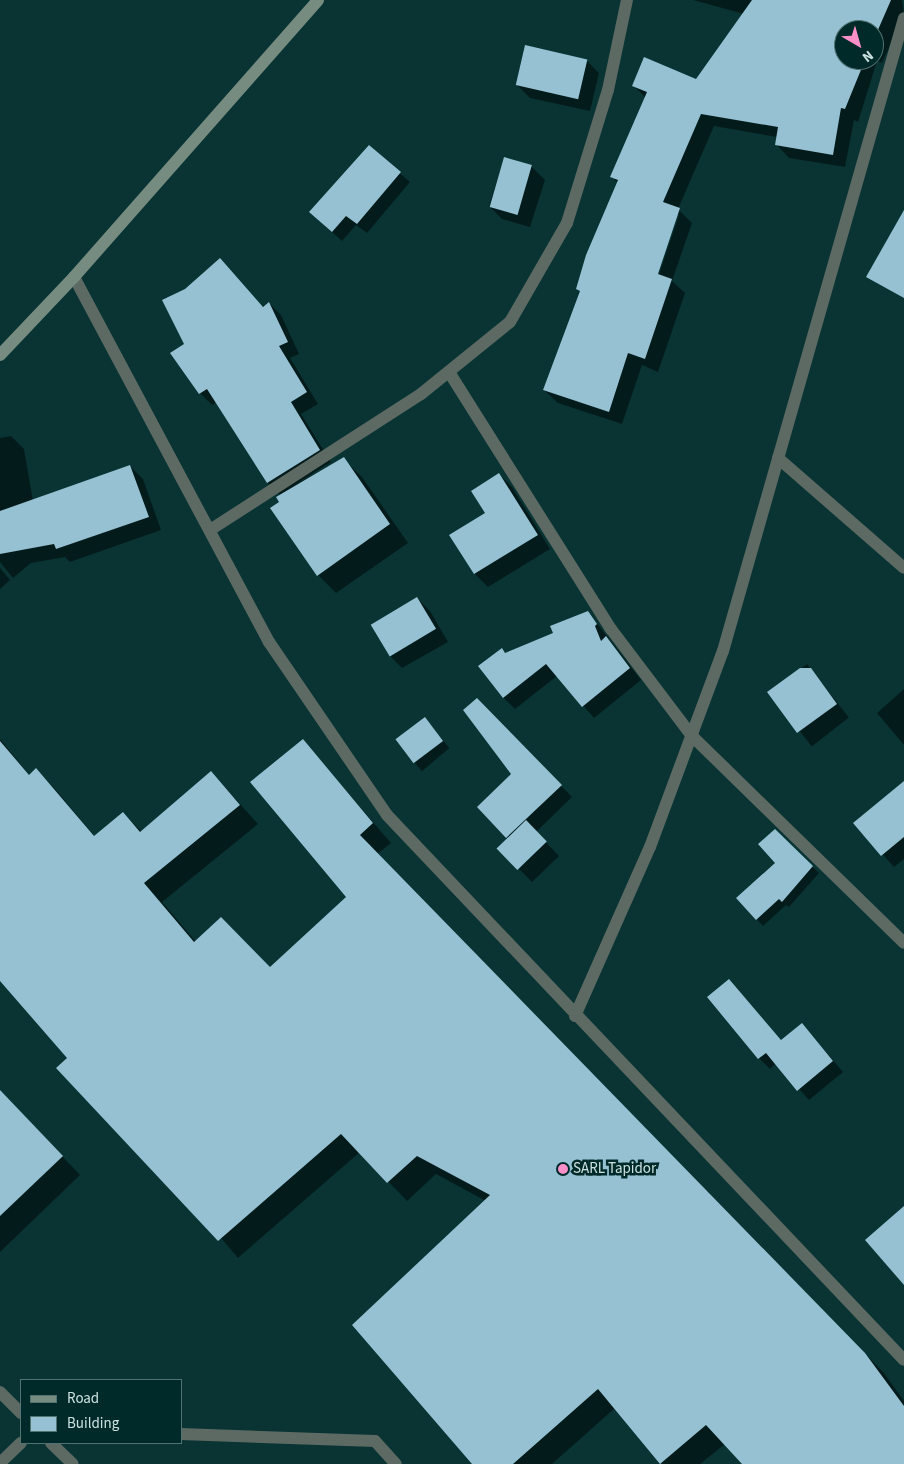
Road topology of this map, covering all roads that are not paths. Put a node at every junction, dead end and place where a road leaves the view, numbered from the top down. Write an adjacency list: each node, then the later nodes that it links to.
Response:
1 (318, 0): 4 (main road)
2 (627, 0): 6 (street)
3 (904, 18): 7 (street)
4 (74, 277): 5 (main road); 8 (street)
5 (0, 355)
6 (449, 372): 8 (street); 10 (street)
7 (778, 458): 9 (street); 10 (street)
8 (210, 530): 12 (street)
9 (904, 568)
10 (692, 736): 11 (street); 12 (street)
11 (904, 942)
12 (575, 1016): 13 (street)
13 (904, 1360)
14 (0, 1392): 15 (street)
15 (20, 1412)
16 (182, 1434): 21 (street)
17 (20, 1444): 19 (street)
18 (52, 1444): 20 (street)
19 (0, 1463)
20 (73, 1464)
21 (396, 1464)

